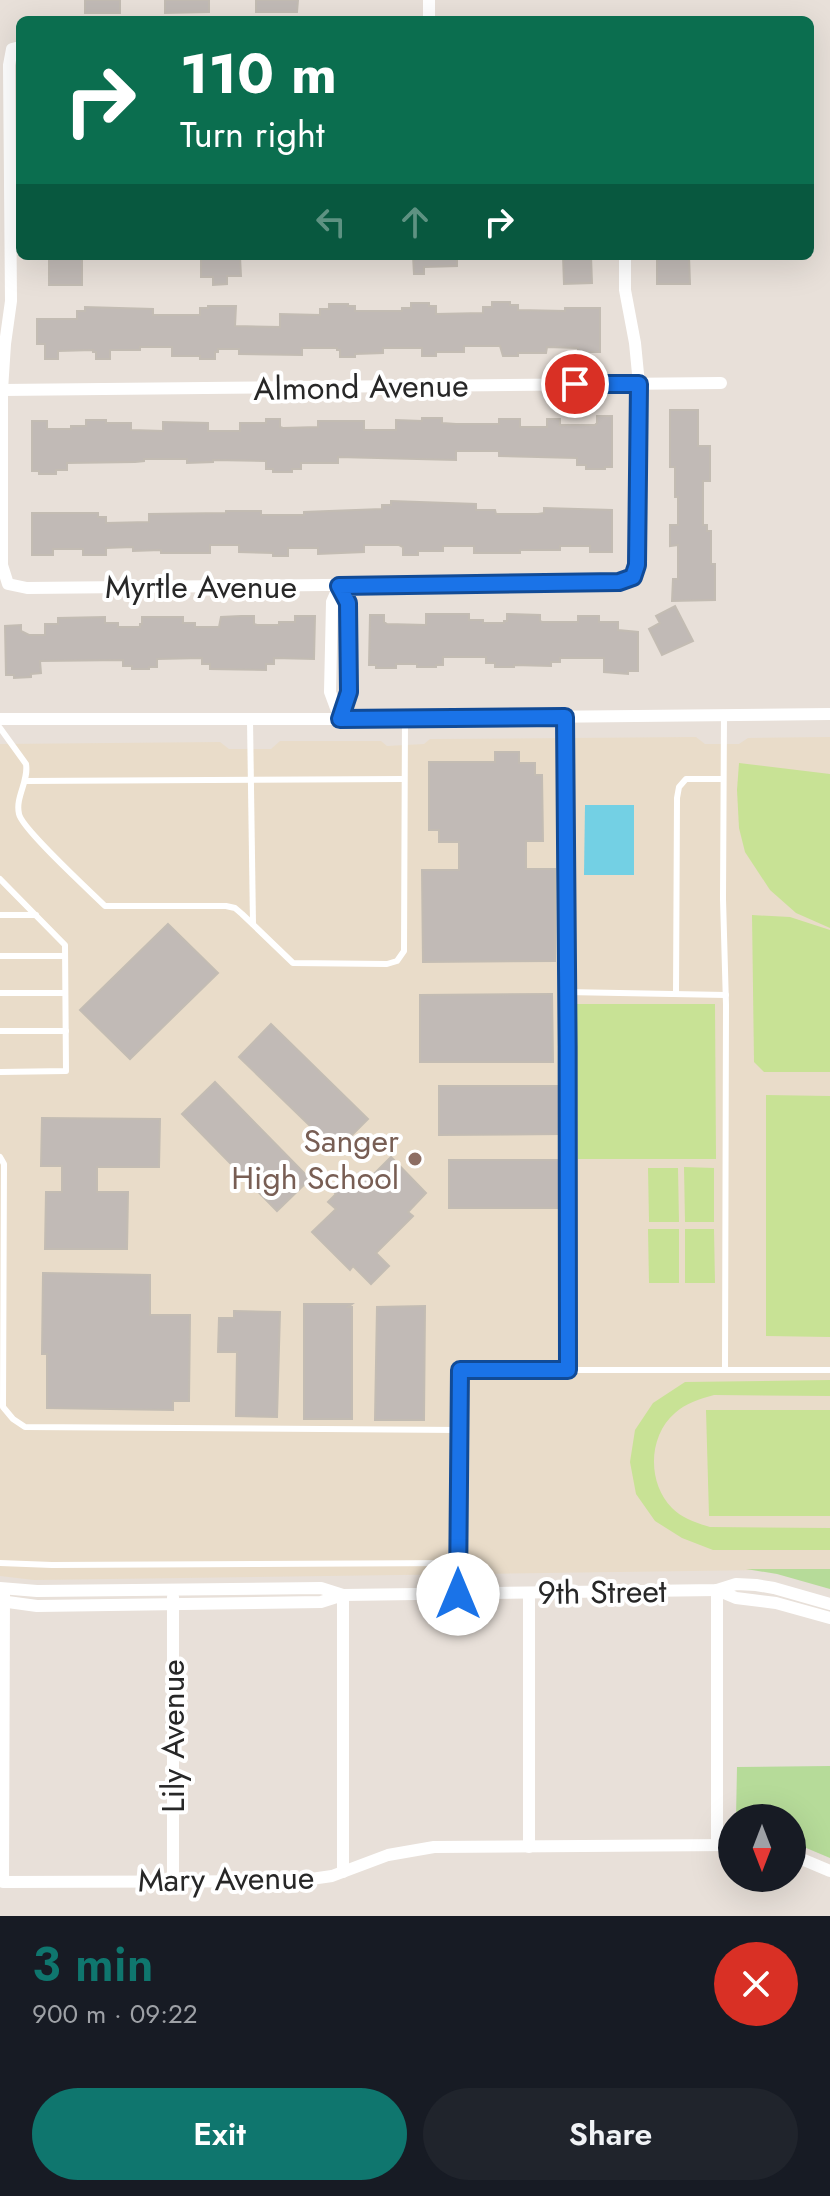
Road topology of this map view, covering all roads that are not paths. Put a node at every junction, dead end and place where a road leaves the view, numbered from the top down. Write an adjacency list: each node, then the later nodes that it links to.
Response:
1 (16, 48): 3 (street)
2 (625, 260): 6 (street)
3 (5, 286): 4 (street)
4 (5, 301): 7 (street)
5 (721, 383): 6 (street, Almond Avenue)
6 (639, 384): 7 (street, Almond Avenue); 8 (street, Myrtle Avenue)
7 (2, 390): 8 (street, Myrtle Avenue)
8 (339, 586): 15 (street); 15 (street)
9 (830, 714): 10 (street)
10 (724, 715): 11 (street); 18 (lane)
11 (565, 717): 12 (street); 27 (lane)
12 (405, 718): 15 (street); 17 (lane)
13 (0, 719): 14 (street)
14 (250, 719): 15 (street); 19 (lane)
15 (340, 719)
16 (0, 728): 20 (lane)
17 (404, 779): 19 (lane); 24 (lane)
18 (723, 779): 30 (lane); 31 (lane)
19 (250, 780): 20 (lane); 24 (lane)
20 (25, 781): 24 (lane)
21 (0, 879): 23 (lane)
22 (0, 915): 23 (lane)
23 (36, 915): 26 (lane)
24 (253, 924)
25 (0, 956): 26 (lane)
26 (65, 956): 29 (lane)
27 (566, 992): 30 (lane); 36 (lane)
28 (0, 993): 29 (lane)
29 (65, 993): 33 (lane)
30 (676, 994): 31 (lane)
31 (726, 995): 37 (lane)
32 (0, 1031): 33 (lane)
33 (66, 1031): 34 (lane)
34 (0, 1072)
35 (0, 1157): 39 (lane)
36 (568, 1370): 37 (lane); 40 (lane)
37 (725, 1370): 38 (lane)
38 (830, 1370)
39 (2, 1407): 40 (lane)
40 (459, 1430): 42 (lane)
41 (0, 1563): 42 (lane)
42 (458, 1563): 46 (lane)
43 (173, 1590): 47 (street, 9th Street); 48 (street, 9th Street); 50 (street, Lily Avenue)
44 (717, 1590): 45 (street, 9th Street); 49 (street, 9th Street); 51 (street, 9th Street); 52 (street)
45 (529, 1593): 46 (street, 9th Street); 53 (street)
46 (458, 1594): 48 (street, 9th Street)
47 (2, 1595): 50 (street, 9th Street); 57 (street, Mary Avenue)
48 (343, 1595): 50 (street, 9th Street); 56 (street)
49 (830, 1604)
50 (173, 1605): 57 (street, Lily Avenue)
51 (830, 1618)
52 (717, 1845): 53 (street, Mary Avenue)
53 (529, 1847): 56 (street, Mary Avenue)
54 (806, 1861): 55 (street)
55 (830, 1871)
56 (343, 1872): 57 (street, Mary Avenue)
57 (173, 1881)

